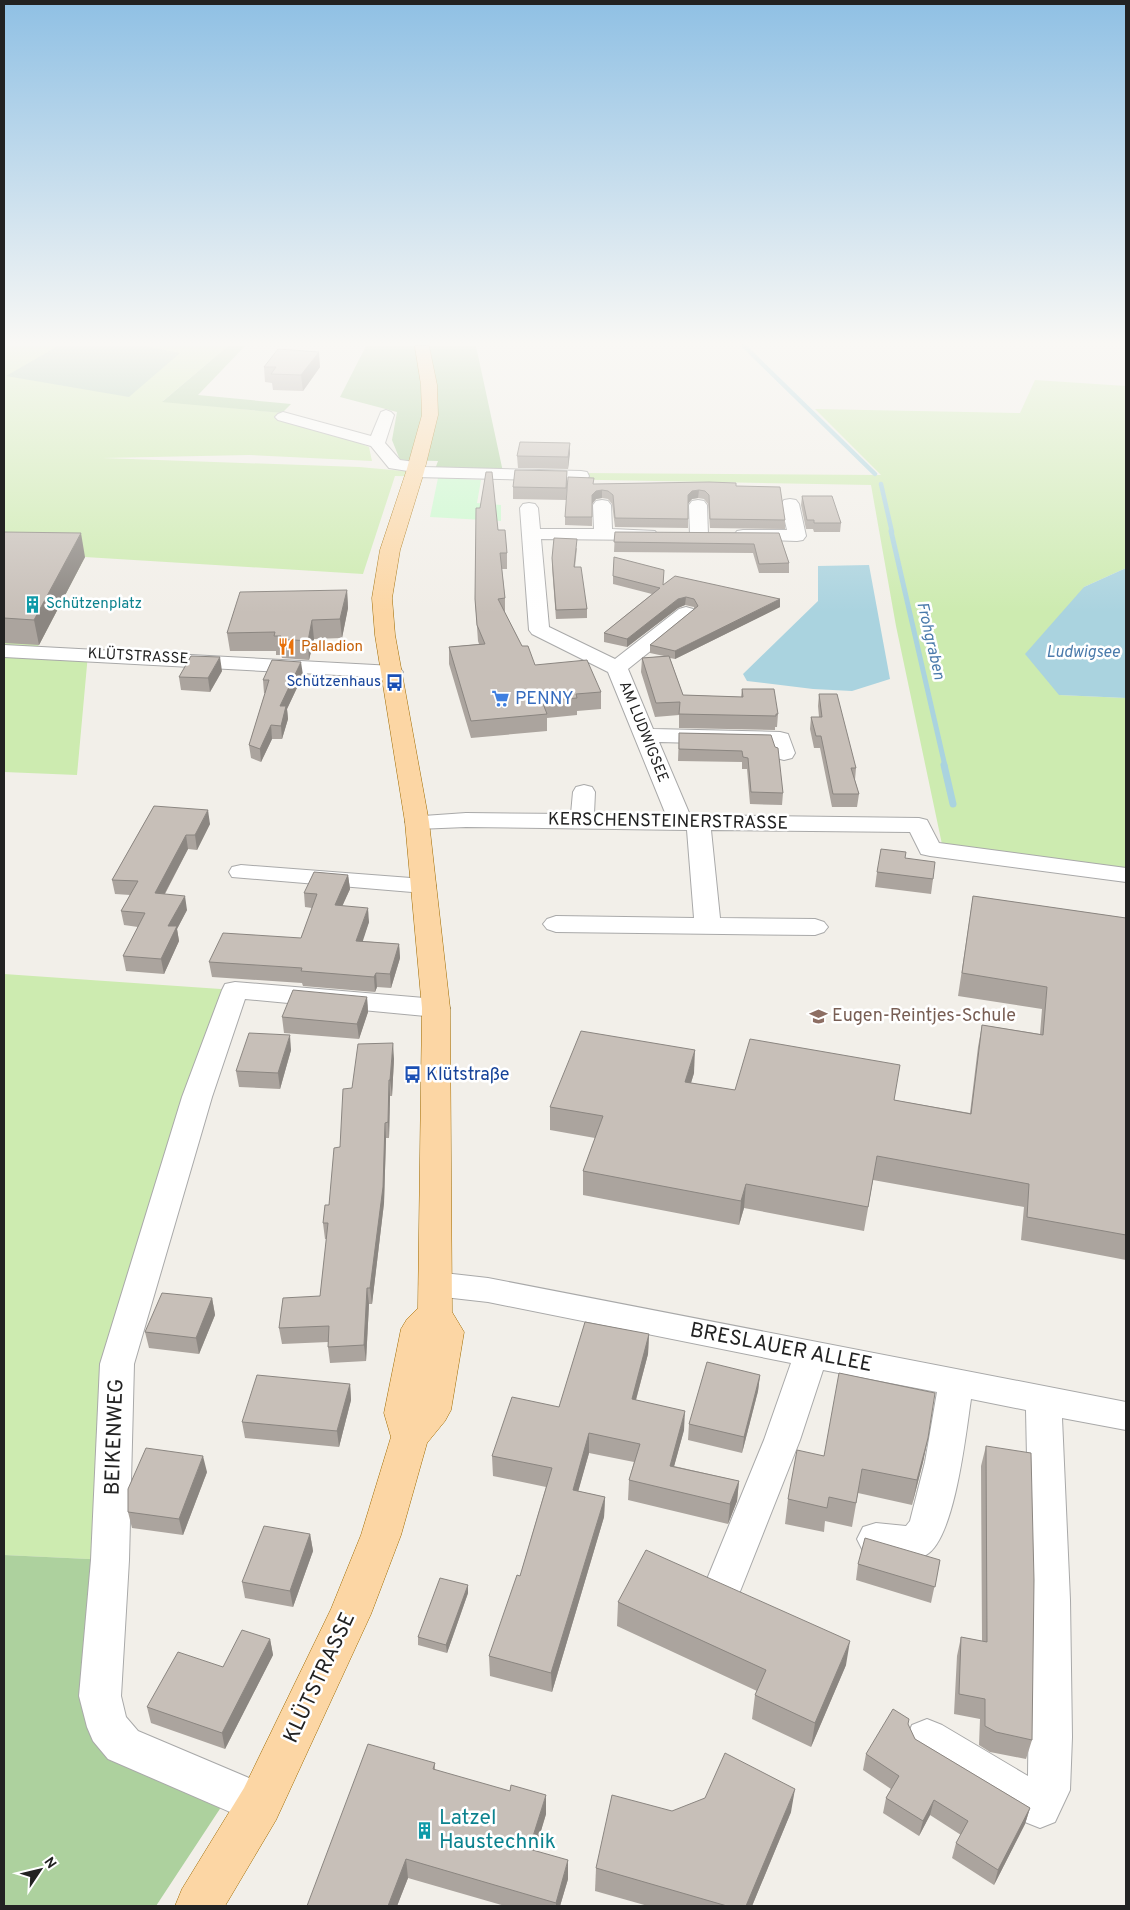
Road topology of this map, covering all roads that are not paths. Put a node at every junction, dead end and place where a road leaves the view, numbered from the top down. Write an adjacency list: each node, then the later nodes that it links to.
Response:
1 (350, 435): 4 (street)
2 (380, 435): 4 (street)
3 (424, 435): 5 (main road, KLÜTSTRASSE)
4 (377, 443): 5 (street)
5 (415, 469): 6 (street); 17 (main road, KLÜTSTRASSE)
6 (581, 476)
7 (790, 504): 13 (street)
8 (602, 505): 12 (street)
9 (698, 505): 13 (street)
10 (529, 508): 11 (street, AM LUDWIGSEE)
11 (532, 534): 12 (street); 16 (street, AM LUDWIGSEE)
12 (603, 534): 13 (street)
13 (699, 535)
14 (686, 613): 16 (street)
15 (4, 650): 17 (street, KLÜTSTRASSE)
16 (617, 668): 18 (street, AM LUDWIGSEE)
17 (393, 672): 21 (main road, KLÜTSTRASSE)
18 (644, 735): 19 (street); 23 (street, AM LUDWIGSEE)
19 (784, 753)
20 (584, 792): 22 (street)
21 (417, 822): 22 (street, KERSCHENSTEINERSTRASSE); 27 (main road, KLÜTSTRASSE)
22 (582, 822): 23 (street, KERSCHENSTEINERSTRASSE)
23 (689, 823): 24 (street, KERSCHENSTEINERSTRASSE); 29 (street, AM LUDWIGSEE)
24 (919, 825): 26 (lane)
25 (241, 872): 27 (street)
26 (1126, 876)
27 (424, 886): 31 (main road, KLÜTSTRASSE)
28 (556, 924): 29 (street)
29 (708, 926): 30 (street)
30 (815, 927)
31 (436, 1008): 32 (main road, KLÜTSTRASSE); 40 (street, BEIKENWEG)
32 (435, 1298): 33 (street, BRESLAUER ALLEE); 40 (main road, KLÜTSTRASSE)
33 (811, 1354): 34 (street, BRESLAUER ALLEE); 38 (street)
34 (956, 1382): 35 (street, BRESLAUER ALLEE); 37 (street)
35 (1043, 1399): 36 (street, BRESLAUER ALLEE); 39 (street)
36 (1126, 1416)
37 (876, 1539)
38 (722, 1589)
39 (927, 1739)
40 (260, 1804): 41 (main road, KLÜTSTRASSE)
41 (199, 1906)

